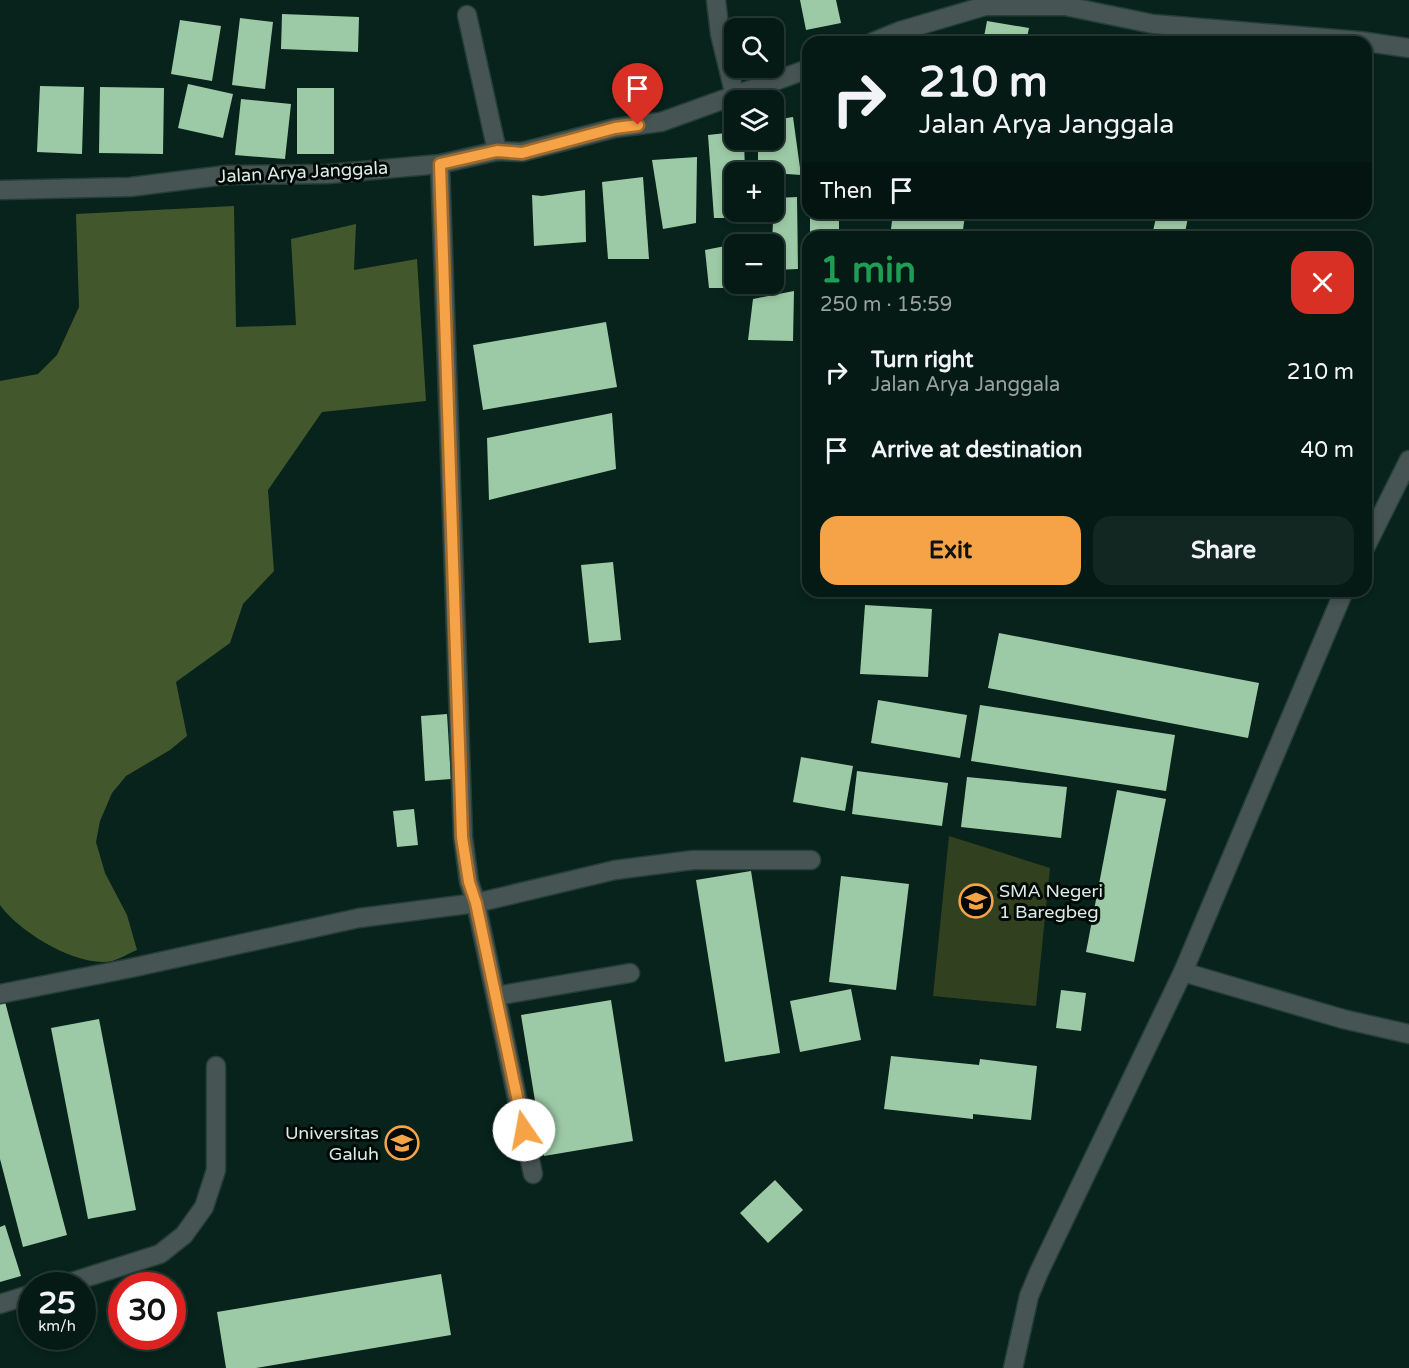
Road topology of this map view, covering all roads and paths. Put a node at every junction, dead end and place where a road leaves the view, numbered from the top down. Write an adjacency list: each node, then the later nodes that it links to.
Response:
1 (716, 0): 9 (street)
2 (1012, 3): 4 (street); 5 (street)
3 (467, 15): 12 (street)
4 (888, 36)
5 (1299, 36)
6 (1372, 43): 7 (street)
7 (1409, 48)
8 (802, 71): 10 (street, Jalan Arya Janggala)
9 (734, 90)
10 (751, 90)
11 (724, 100): 12 (street, Jalan Arya Janggala)
12 (497, 151): 13 (street, Jalan Arya Janggala)
13 (440, 164): 14 (street, Jalan Arya Janggala); 19 (street)
14 (0, 190)
15 (1409, 460): 16 (street)
16 (1372, 534)
17 (1341, 597): 20 (street)
18 (812, 860): 19 (street)
19 (476, 903): 22 (street); 23 (street)
20 (1183, 972): 24 (street); 30 (street)
21 (630, 973): 23 (street)
22 (0, 994)
23 (496, 996): 26 (street)
24 (1409, 1034)
25 (216, 1066): 27 (street)
26 (533, 1174)
27 (96, 1274)
28 (18, 1298): 29 (street)
29 (0, 1304)
30 (1013, 1368)

